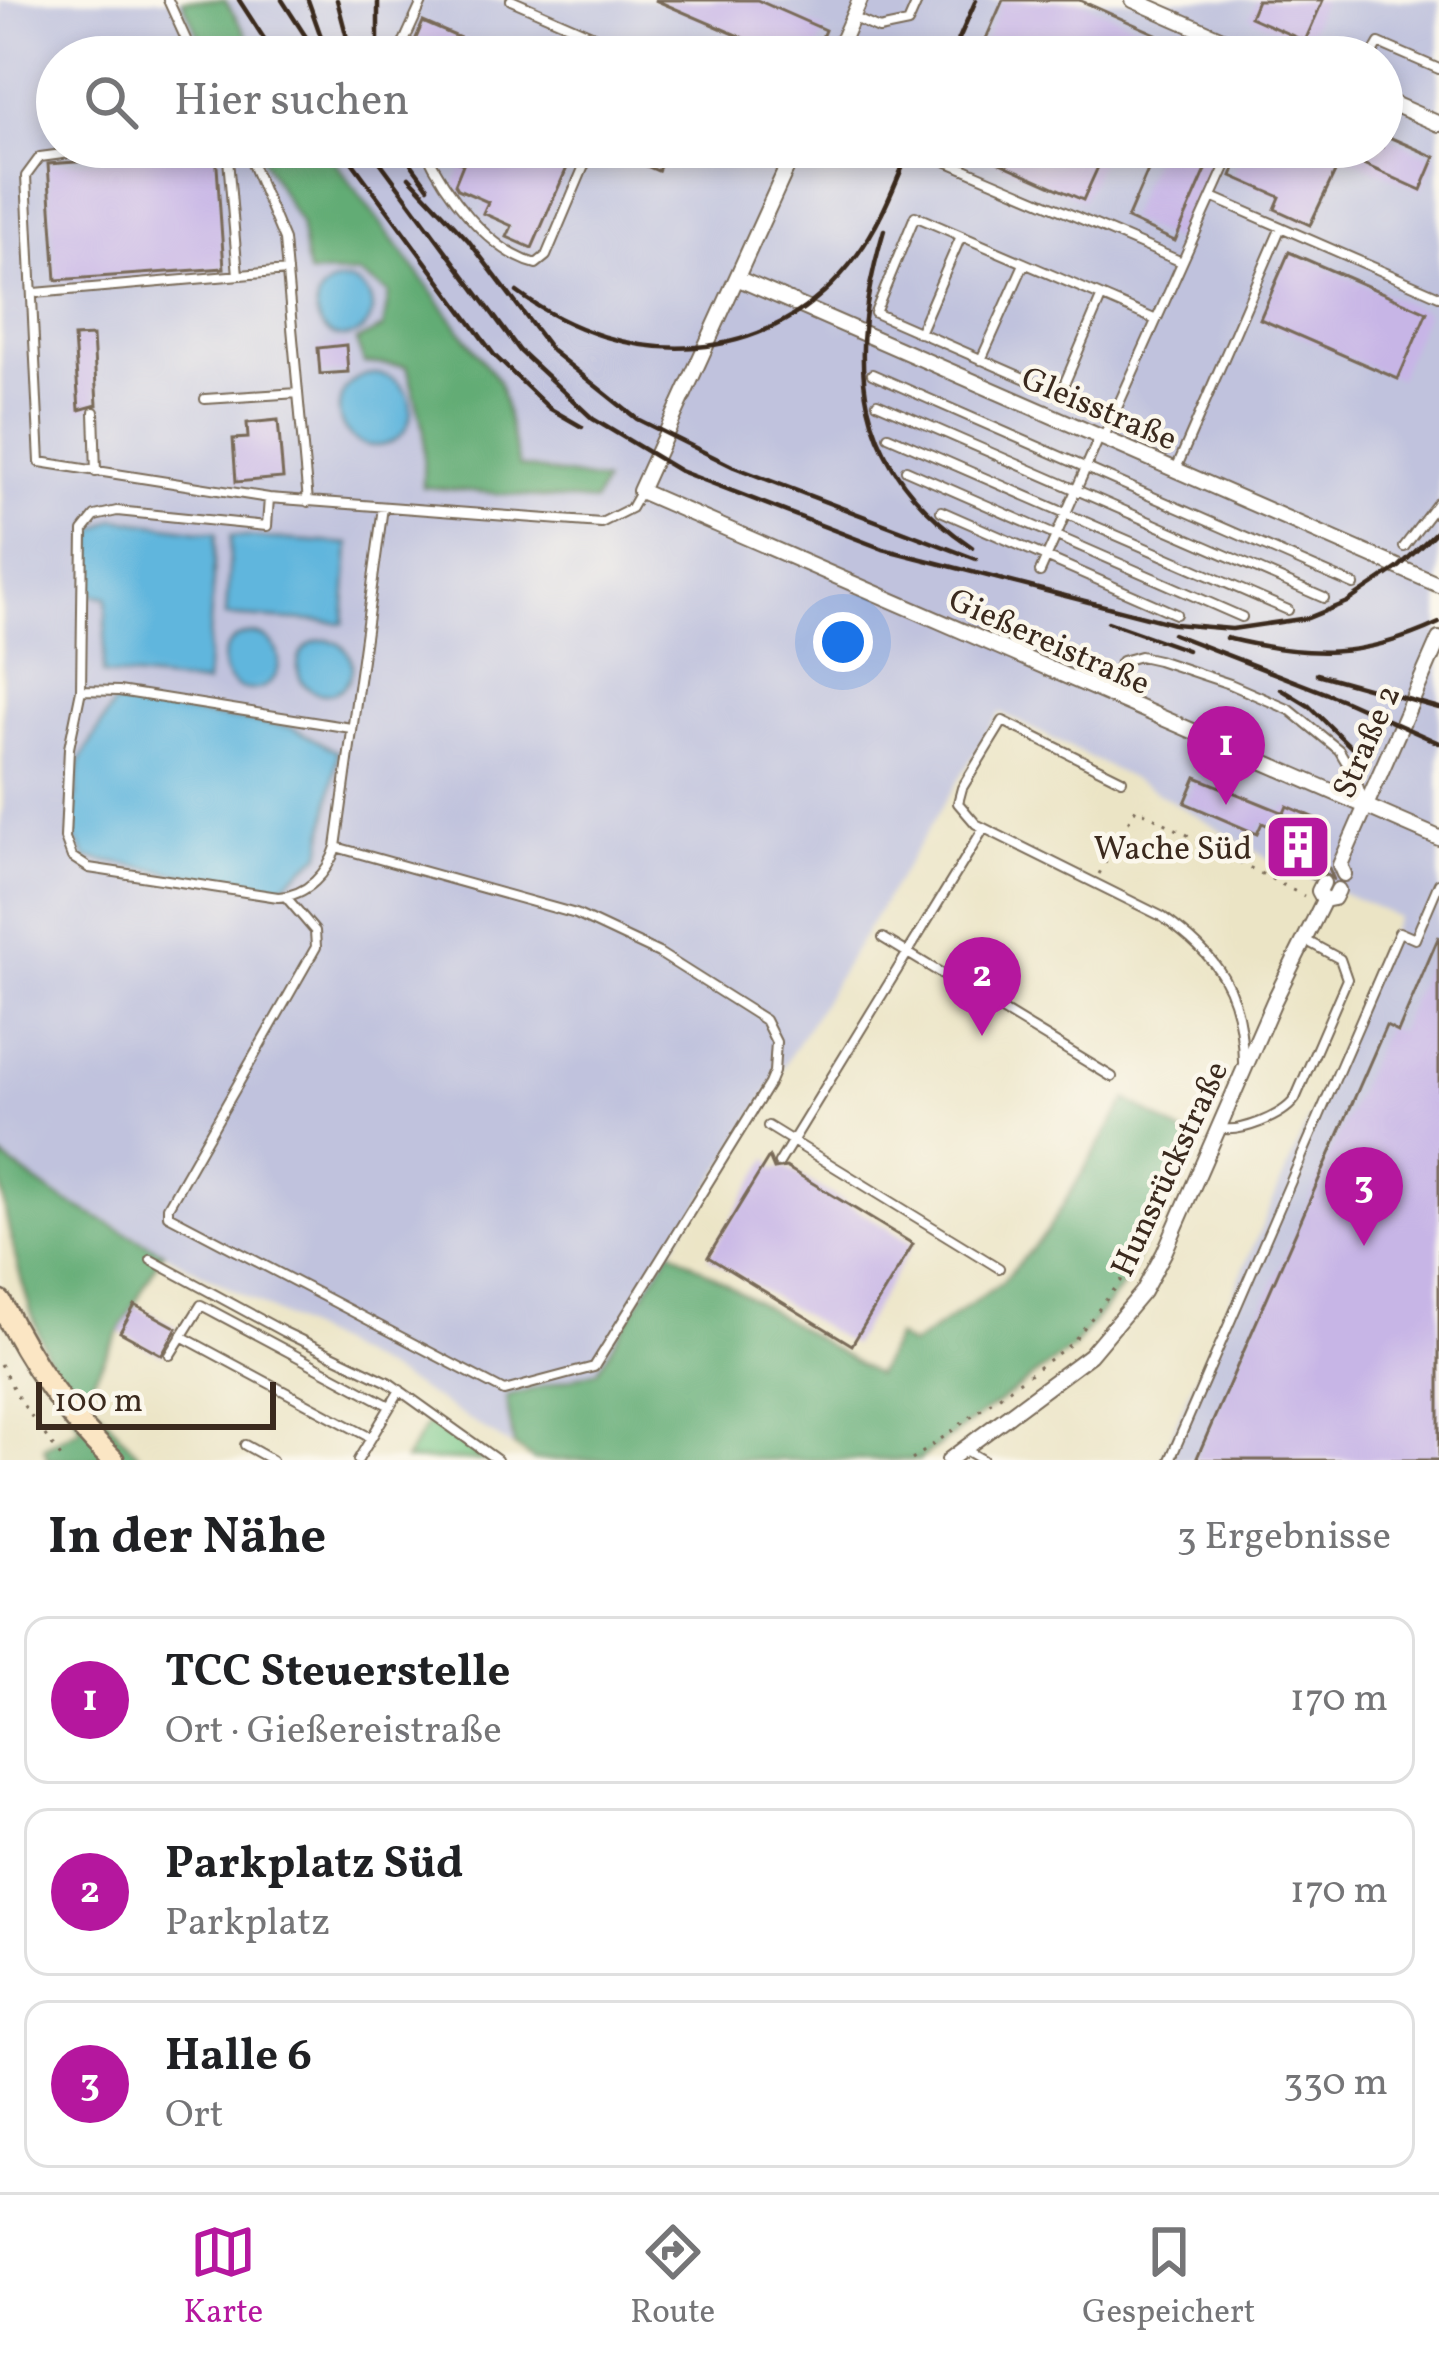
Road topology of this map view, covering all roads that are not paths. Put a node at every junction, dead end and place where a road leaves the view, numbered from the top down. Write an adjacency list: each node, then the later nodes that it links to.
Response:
1 (168, 0): 8 (lane)
2 (423, 0): 9 (lane)
3 (511, 0): 10 (lane)
4 (860, 0): 7 (street)
5 (918, 0): 7 (lane)
6 (1133, 0): 12 (street)
7 (853, 18): 11 (street)
8 (184, 36)
9 (407, 36)
10 (589, 36)
11 (845, 36)
12 (1215, 36)
13 (1403, 53): 14 (lane)
14 (1439, 69)
15 (1403, 108): 16 (street)
16 (1439, 124)
17 (36, 162): 33 (lane)
18 (229, 168): 31 (lane)
19 (251, 168): 30 (lane)
20 (438, 168): 21 (lane)
21 (583, 168)
22 (787, 168): 32 (street)
23 (962, 168): 28 (lane)
24 (1225, 168): 25 (lane)
25 (1212, 197): 26 (lane); 28 (lane)
26 (1281, 227): 34 (lane); 49 (lane)
27 (961, 236): 29 (lane); 37 (lane); 37 (lane)
28 (1182, 262): 36 (lane)
29 (1024, 264): 35 (lane); 38 (lane)
30 (287, 271): 31 (lane); 40 (lane)
31 (238, 275): 33 (lane)
32 (739, 279): 47 (street, Gleisstraße); 52 (street)
33 (34, 292): 51 (lane)
34 (1439, 296)
35 (1101, 298): 36 (lane); 41 (lane)
36 (1154, 319): 45 (lane)
37 (919, 333): 38 (lane)
38 (981, 360): 41 (lane)
39 (872, 374): 48 (lane)
40 (298, 393): 42 (lane); 55 (lane)
41 (1060, 394): 45 (lane)
42 (205, 399)
43 (878, 403): 53 (lane)
44 (94, 412): 51 (lane)
45 (1113, 417): 47 (lane)
46 (889, 436): 59 (lane)
47 (1101, 438): 48 (lane); 49 (street, Gleisstraße)
48 (1086, 468): 53 (lane); 64 (lane)
49 (1176, 469): 65 (street, Gleisstraße)
50 (906, 470): 60 (lane)
51 (96, 472): 54 (lane)
52 (640, 490): 57 (lane); 72 (street, Gießereistraße)
53 (1076, 490): 59 (lane); 66 (lane)
54 (269, 498): 55 (lane); 71 (lane)
55 (308, 502): 57 (lane)
56 (1439, 502): 61 (lane)
57 (382, 507): 73 (lane)
58 (941, 511): 62 (lane)
59 (1066, 513): 60 (lane); 67 (lane)
60 (1056, 536): 62 (lane); 69 (lane)
61 (1404, 547)
62 (1046, 557): 63 (lane); 68 (lane)
63 (1040, 572)
64 (1354, 585)
65 (1439, 585)
66 (1324, 598)
67 (1288, 610)
68 (1176, 614)
69 (1243, 617)
70 (1439, 639): 75 (street, Straße 2)
71 (80, 690): 73 (lane); 80 (lane)
72 (1104, 693): 75 (street, Gießereistraße); 75 (lane)
73 (351, 728): 78 (lane)
74 (1122, 780): 76 (lane)
75 (1366, 806): 77 (street, Gießereistraße); 81 (street, Straße 2)
76 (984, 828): 84 (lane); 85 (lane)
77 (1439, 838)
78 (336, 847): 80 (lane); 80 (lane)
79 (1439, 883): 107 (lane)
80 (286, 897)
81 (1323, 903): 83 (street, Hunsrückstraße)
82 (883, 938): 84 (lane)
83 (1305, 940): 85 (street, Hunsrückstraße); 88 (lane)
84 (908, 952): 86 (lane); 89 (lane)
85 (1243, 1070): 88 (street, Hunsrückstraße)
86 (1112, 1077)
87 (768, 1126): 89 (lane)
88 (1218, 1127): 100 (street, Hunsrückstraße)
89 (793, 1141): 90 (lane); 92 (lane)
90 (779, 1163)
91 (151, 1260): 96 (lane)
92 (999, 1268)
93 (0, 1302): 102 (main road)
94 (181, 1336): 95 (lane); 97 (lane); 98 (lane)
95 (170, 1354)
96 (400, 1390): 97 (lane); 101 (lane)
97 (390, 1406): 98 (lane)
98 (371, 1438): 104 (lane)
99 (245, 1445): 103 (lane)
100 (964, 1449): 105 (street, Hunsrückstraße); 106 (lane)
101 (492, 1459)
102 (113, 1460)
103 (272, 1460)
104 (358, 1460)
105 (950, 1460)
106 (982, 1460)
107 (1170, 1460)

